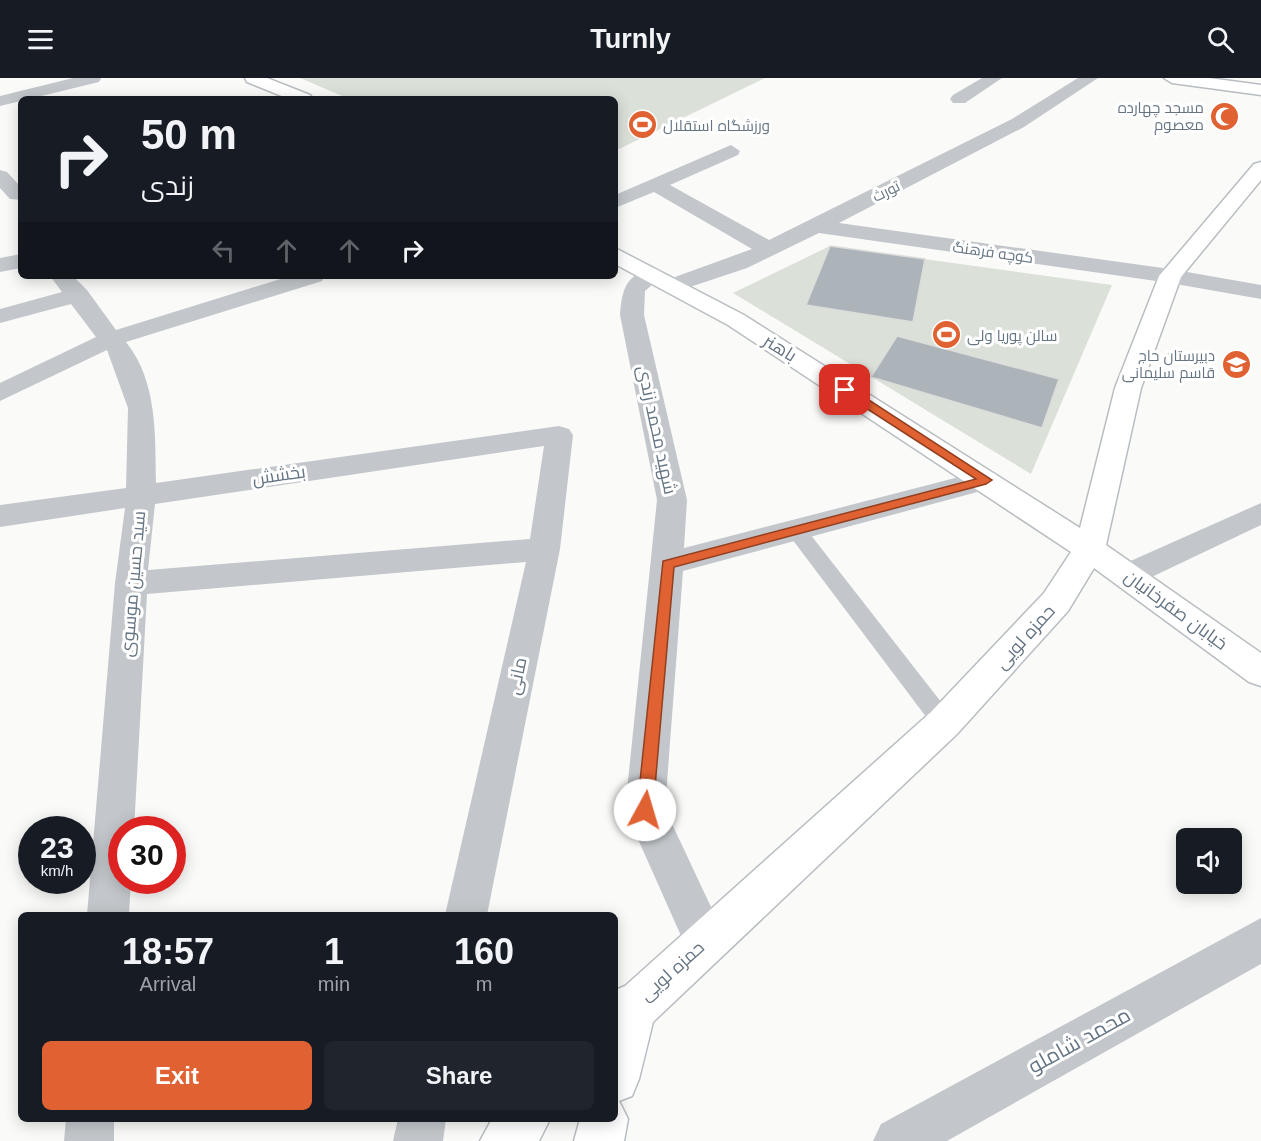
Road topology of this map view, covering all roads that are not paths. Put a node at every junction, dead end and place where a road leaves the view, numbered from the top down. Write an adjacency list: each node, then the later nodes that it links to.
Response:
1 (93, 78): 10 (street)
2 (253, 78): 11 (main road)
3 (994, 78): 13 (street)
4 (1090, 78): 22 (street, تورث)
5 (1172, 78): 8 (main road)
6 (1250, 78): 7 (main road)
7 (1261, 79)
8 (1190, 81): 9 (main road); 15 (main road)
9 (1261, 90)
10 (20, 96)
11 (297, 96)
12 (18, 97): 14 (street)
13 (959, 99)
14 (0, 101)
15 (1261, 108)
16 (731, 151): 19 (street)
17 (1261, 168): 27 (main road, حمزه لویی)
18 (0, 176): 20 (street)
19 (657, 186): 21 (street); 23 (street)
20 (12, 196)
21 (618, 201)
22 (816, 226): 23 (street, تورث); 27 (street, کوچه فرهنگ)
23 (768, 249): 29 (street, تورث)
24 (618, 257): 29 (main road, باهنر)
25 (18, 262): 26 (street)
26 (0, 265)
27 (1170, 276): 31 (street, کوچه فرهنگ); 42 (main road, حمزه لویی)
28 (304, 279): 33 (street)
29 (662, 281): 36 (main road, باهنر); 43 (street, شهید محمد زندی)
30 (70, 285): 32 (street); 33 (street, سید حسین موسوی)
31 (1261, 292)
32 (0, 316)
33 (111, 339): 34 (street); 37 (street, سید حسین موسوی)
34 (0, 393)
35 (559, 435): 37 (street, بخشش); 41 (street, مانی)
36 (986, 480): 40 (street); 42 (main road, باهنر)
37 (141, 495): 39 (street, بخشش); 45 (street, سید حسین موسوی)
38 (1261, 513): 44 (street)
39 (0, 516)
40 (796, 530): 43 (street); 47 (lane)
41 (544, 549): 45 (street); 49 (street, مانی)
42 (1090, 549): 44 (main road, خیابان صفرخانیان); 47 (main road, حمزه لویی)
43 (668, 564): 51 (street, شهید محمد زندی)
44 (1128, 575): 46 (main road, خیابان صفرخانیان)
45 (131, 583): 48 (street, سید حسین موسوی)
46 (1261, 672)
47 (944, 723): 51 (main road, حمزه لویی)
48 (108, 912)
49 (467, 912)
50 (1261, 940): 62 (street, محمد شاملو)
51 (705, 941): 52 (main road, حمزه لویی)
52 (625, 1016): 53 (main road)
53 (618, 1060)
54 (90, 1122): 58 (street)
55 (421, 1122): 59 (street)
56 (523, 1122): 60 (main road)
57 (603, 1122): 61 (main road)
58 (89, 1141)
59 (418, 1141)
60 (505, 1141)
61 (598, 1141)
62 (898, 1141)

